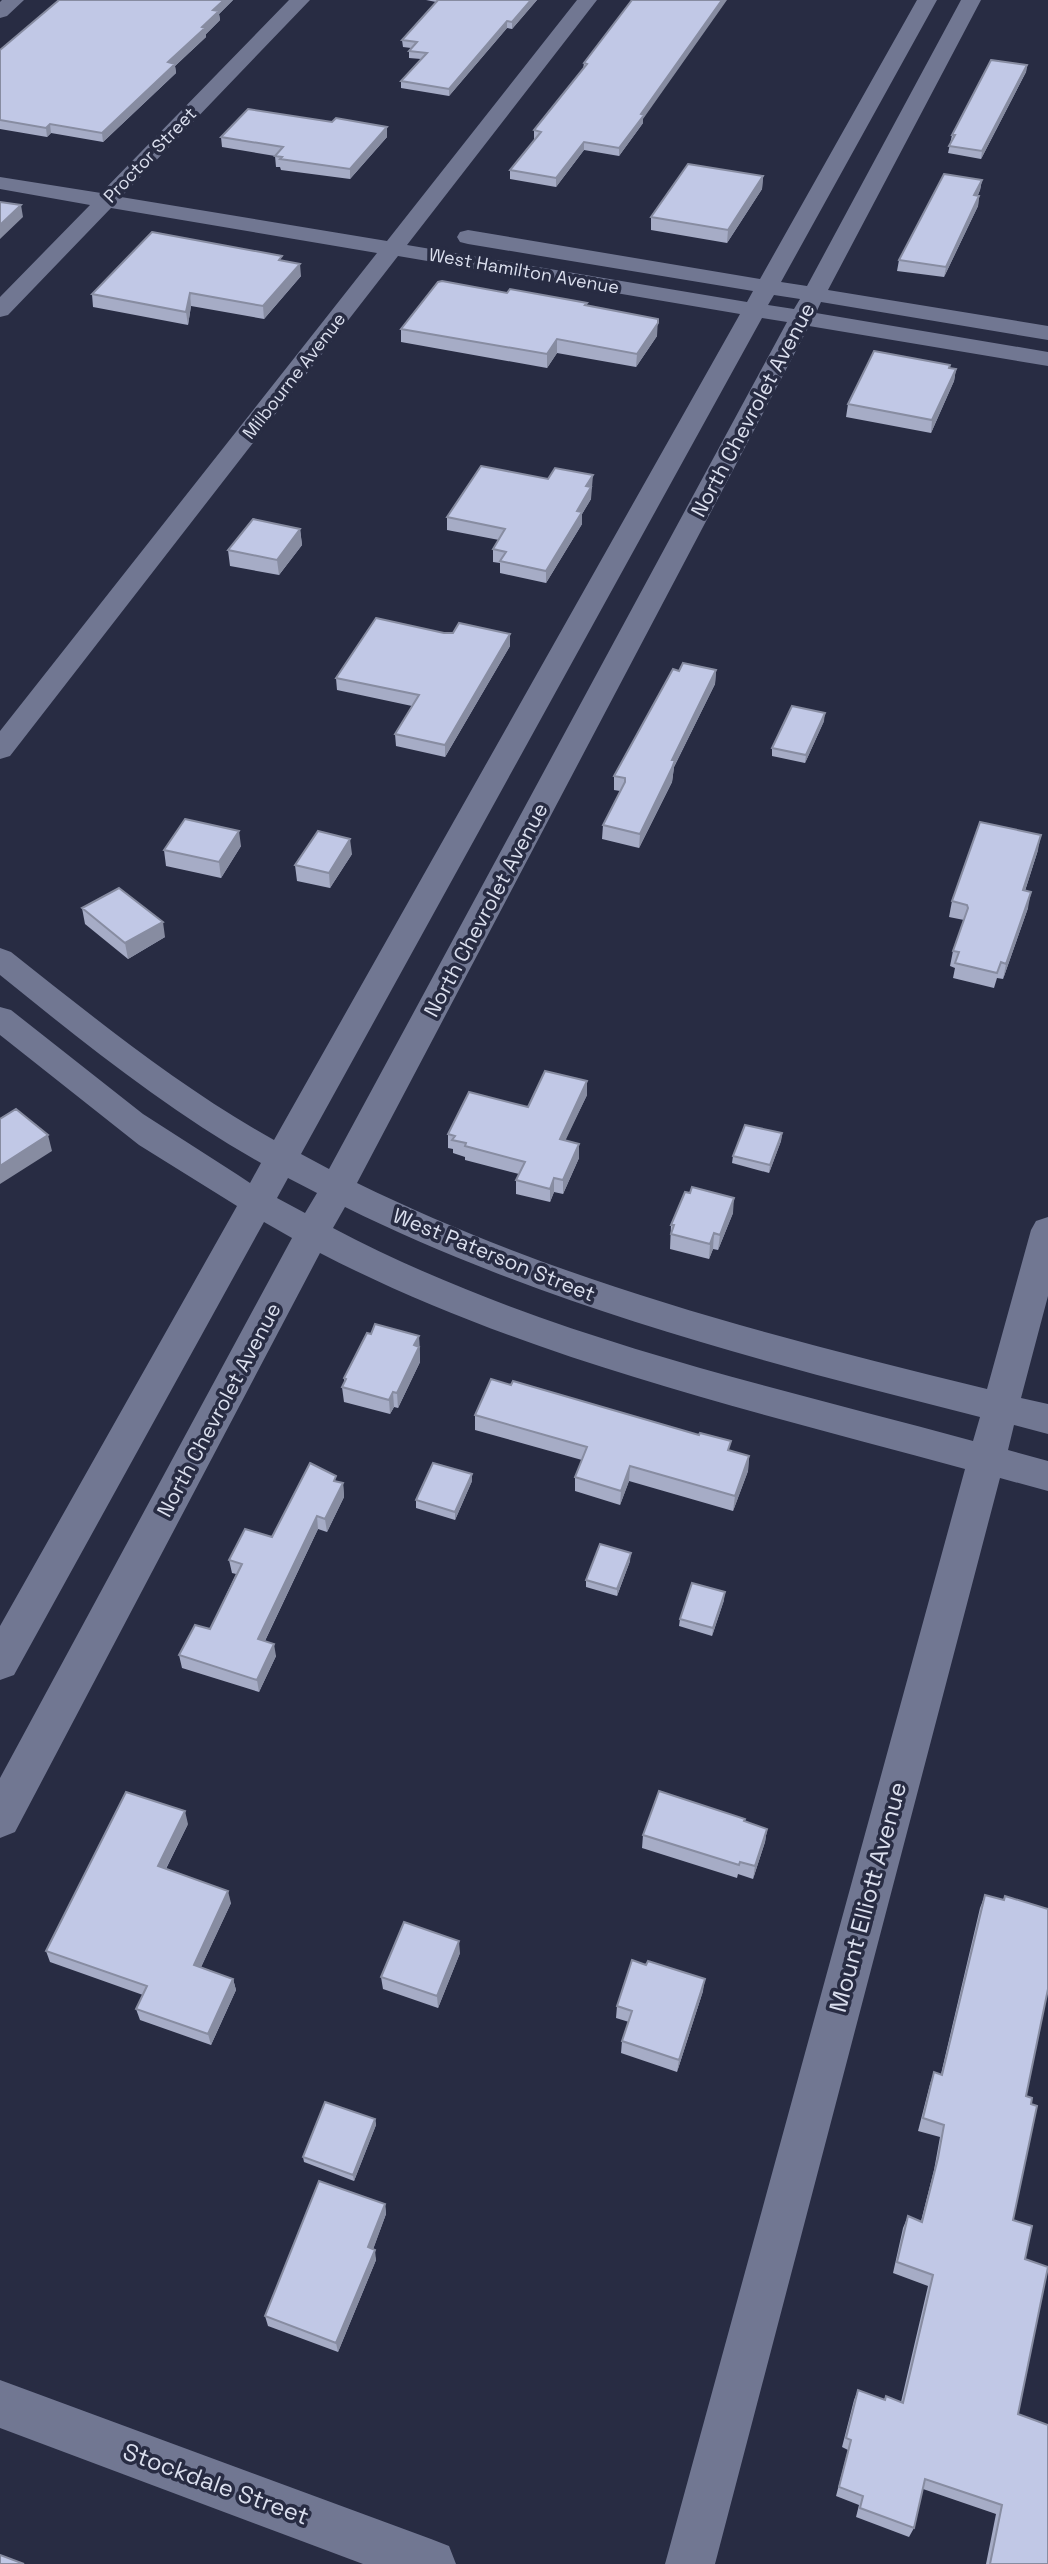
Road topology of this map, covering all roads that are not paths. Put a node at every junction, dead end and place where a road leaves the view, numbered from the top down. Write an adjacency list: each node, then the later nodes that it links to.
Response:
1 (14, 0): 6 (street)
2 (300, 0): 10 (street, Proctor Street)
3 (587, 0): 14 (street, Milbourne Avenue)
4 (927, 0): 7 (street)
5 (971, 0): 8 (street, North Chevrolet Avenue)
6 (0, 12)
7 (895, 58): 8 (street); 16 (street)
8 (937, 65): 17 (street, North Chevrolet Avenue)
9 (97, 175): 10 (street)
10 (126, 180): 12 (street); 13 (street, Proctor Street)
11 (0, 183): 13 (street, West Hamilton Avenue)
12 (153, 185)
13 (106, 201): 15 (street, West Hamilton Avenue); 18 (street, Proctor Street)
14 (419, 229): 15 (street, Milbourne Avenue); 16 (street, West Hamilton Avenue)
15 (393, 249): 16 (street, West Hamilton Avenue); 23 (street, Milbourne Avenue)
16 (762, 298): 17 (street, West Hamilton Avenue); 21 (street)
17 (809, 306): 19 (street, West Hamilton Avenue); 20 (street, West Hamilton Avenue); 22 (street, North Chevrolet Avenue)
18 (0, 310)
19 (1048, 333)
20 (1048, 359)
21 (567, 648): 22 (street); 26 (street)
22 (620, 659): 27 (street, North Chevrolet Avenue)
23 (0, 750)
24 (0, 960): 26 (street, West Paterson Street)
25 (0, 1018): 28 (street)
26 (281, 1159): 27 (street, West Paterson Street); 28 (street)
27 (338, 1188): 30 (street, North Chevrolet Avenue); 31 (street, West Paterson Street)
28 (257, 1202): 30 (street); 35 (street)
29 (1048, 1230): 31 (street, Mount Elliott Avenue)
30 (314, 1234): 33 (street); 36 (street, North Chevrolet Avenue)
31 (1000, 1407): 32 (street, West Paterson Street); 33 (street, Mount Elliott Avenue)
32 (1048, 1419)
33 (985, 1459): 34 (street); 39 (street, Mount Elliott Avenue)
34 (1048, 1476)
35 (0, 1663)
36 (0, 1819)
37 (0, 2404): 38 (street, Stockdale Street)
38 (431, 2564)
39 (690, 2564)

